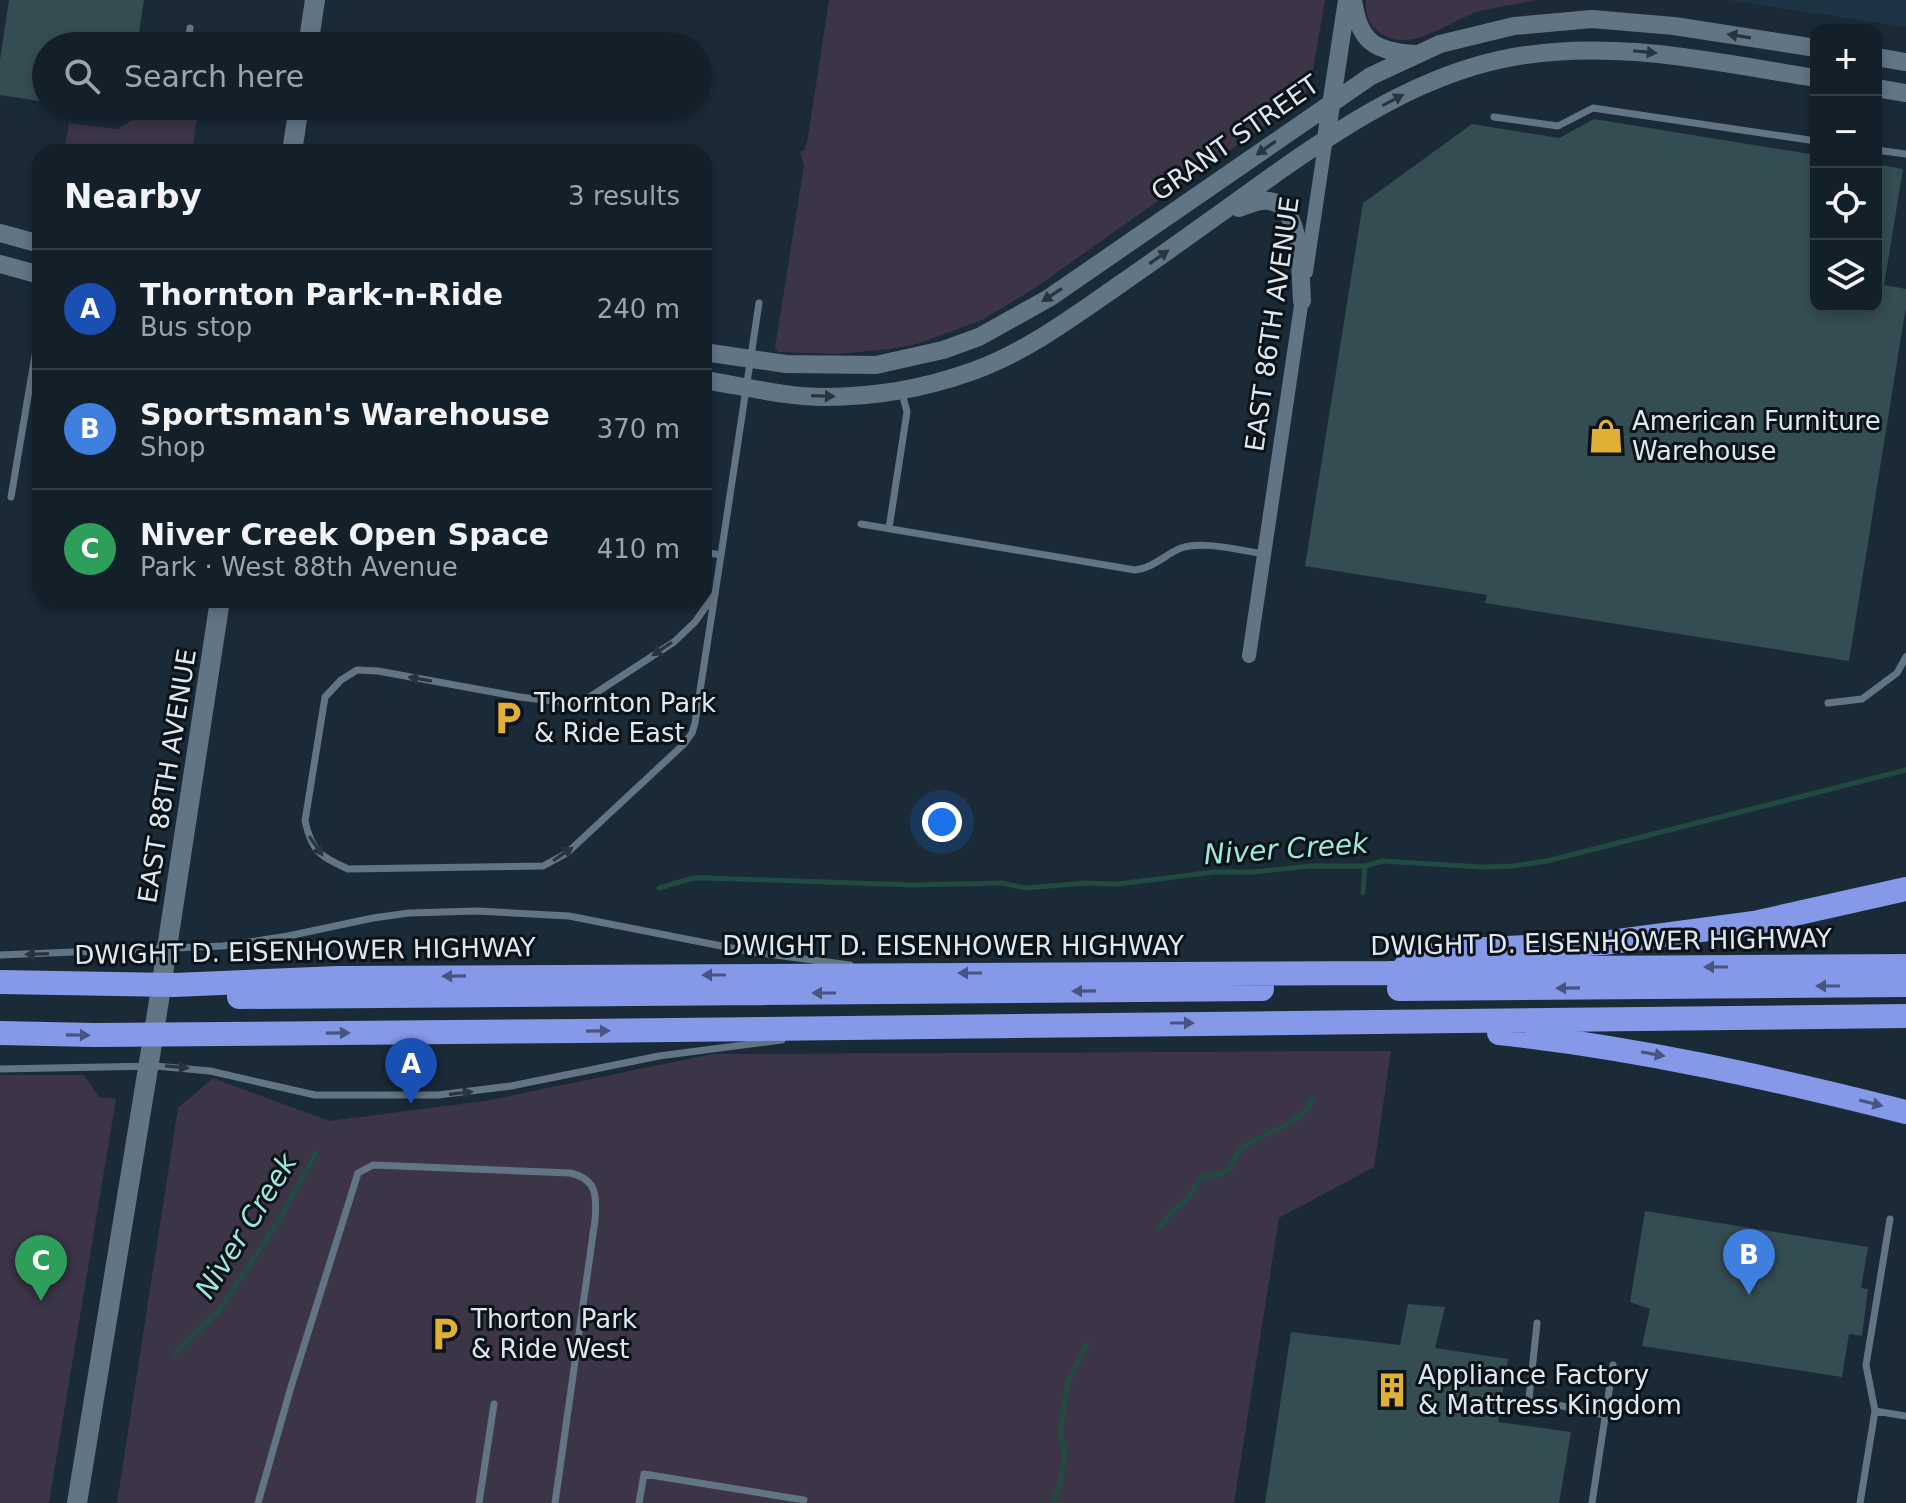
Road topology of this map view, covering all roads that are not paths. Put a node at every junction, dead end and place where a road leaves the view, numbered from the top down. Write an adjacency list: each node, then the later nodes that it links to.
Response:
1 (315, 0): 6 (main road)
2 (1347, 0): 14 (street, EAST 86TH AVENUE)
3 (1353, 0): 8 (street)
4 (190, 28): 5 (lane)
5 (189, 32)
6 (310, 32)
7 (1810, 47): 8 (street, GRANT STREET, one-way to 8)
8 (1417, 54): 14 (street, GRANT STREET)
9 (1882, 58): 10 (street)
10 (1906, 62)
11 (1810, 77): 17 (street, GRANT STREET, one-way to 11)
12 (1882, 89): 13 (street)
13 (1906, 93)
14 (1330, 103): 17 (street, EAST 86TH AVENUE); 30 (street, GRANT STREET, one-way to 30)
15 (1494, 117): 18 (lane)
16 (297, 120): 19 (main road)
17 (1326, 138): 22 (street, GRANT STREET); 27 (street, EAST 86TH AVENUE)
18 (1810, 140)
19 (293, 144)
20 (1882, 151): 21 (lane)
21 (1906, 154)
22 (1214, 218): 27 (street); 34 (street, GRANT STREET, one-way to 22)
23 (0, 233): 24 (street)
24 (32, 242)
25 (0, 264): 26 (street)
26 (32, 273)
27 (1302, 301): 39 (street, EAST 86TH AVENUE)
28 (759, 303): 30 (lane)
29 (712, 353): 30 (street, GRANT STREET)
30 (750, 360): 33 (lane)
31 (32, 373): 35 (lane)
32 (712, 381): 33 (street, GRANT STREET)
33 (746, 387): 34 (street, GRANT STREET, one-way to 34); 40 (lane)
34 (901, 389): 37 (lane)
35 (11, 497)
36 (861, 524): 37 (lane)
37 (889, 528): 39 (lane)
38 (712, 553): 40 (lane)
39 (1265, 554): 45 (street, EAST 86TH AVENUE)
40 (721, 555): 41 (lane)
41 (715, 594): 42 (lane, one-way to 42); 44 (lane, one-way to 41)
42 (712, 598)
43 (219, 608): 71 (main road, EAST 88TH AVENUE)
44 (705, 608)
45 (1249, 656)
46 (1906, 657): 47 (lane)
47 (1828, 703)
48 (1906, 889): 52 (highway)
49 (0, 955): 51 (lane, one-way to 49)
50 (1906, 966): 52 (highway, DWIGHT D. EISENHOWER HIGHWAY, one-way to 52)
51 (932, 973): 52 (highway, DWIGHT D. EISENHOWER HIGHWAY, one-way to 51); 54 (highway, DWIGHT D. EISENHOWER HIGHWAY, one-way to 54)
52 (1389, 973)
53 (0, 982): 54 (highway, DWIGHT D. EISENHOWER HIGHWAY)
54 (174, 985): 55 (highway, one-way to 54)
55 (1906, 985)
56 (1906, 1016): 57 (highway)
57 (1353, 1022): 58 (highway, one-way to 57); 63 (highway, one-way to 63)
58 (936, 1026): 59 (highway, one-way to 58); 60 (lane)
59 (0, 1033)
60 (803, 1038)
61 (788, 1039): 62 (lane, one-way to 61)
62 (0, 1069)
63 (1906, 1112)
64 (1890, 1219): 68 (lane)
65 (1537, 1323): 69 (lane)
66 (1613, 1365): 69 (lane)
67 (494, 1404): 73 (lane)
68 (1875, 1411): 70 (lane); 78 (lane)
69 (1605, 1415): 77 (lane)
70 (1906, 1416)
71 (77, 1503)
72 (258, 1503): 74 (lane)
73 (479, 1503)
74 (555, 1503)
75 (639, 1503): 76 (lane)
76 (803, 1503)
77 (1592, 1503)
78 (1860, 1503)

